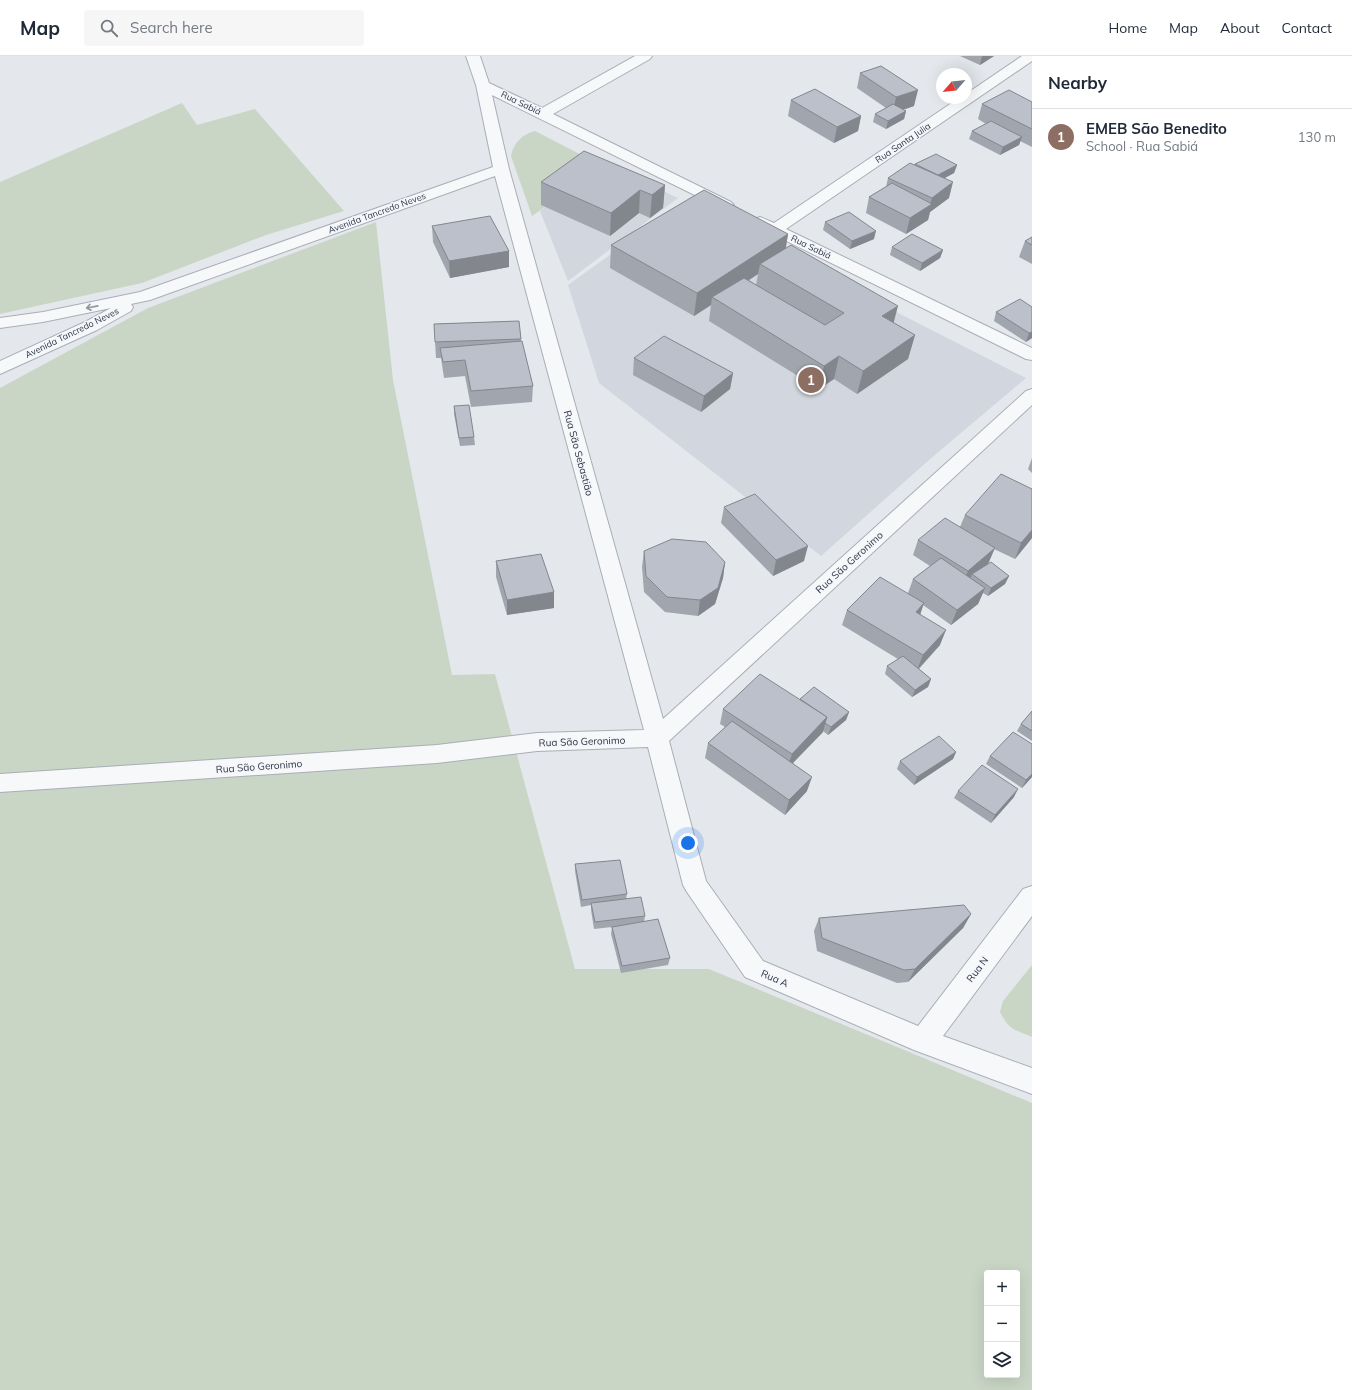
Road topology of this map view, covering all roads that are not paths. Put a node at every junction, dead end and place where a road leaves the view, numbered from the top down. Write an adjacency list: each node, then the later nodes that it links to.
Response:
1 (473, 56): 4 (street)
2 (646, 56): 5 (street)
3 (1031, 56): 7 (street, Rua Santa Julia)
4 (483, 85): 5 (street, Rua Sabiá); 6 (street)
5 (542, 114): 7 (street, Rua Sabiá)
6 (501, 169): 8 (street, Avenida Tancredo Neves); 13 (street, Rua São Sebastião)
7 (775, 229): 10 (street, Rua Sabiá)
8 (144, 296): 9 (street, Avenida Tancredo Neves, one-way to 9); 11 (street, Avenida Tancredo Neves)
9 (0, 323)
10 (1032, 356)
11 (0, 368)
12 (1032, 395): 13 (street, Rua São Geronimo)
13 (657, 738): 14 (street, Rua São Geronimo); 16 (street, Rua A)
14 (0, 783)
15 (1032, 897): 16 (street, Rua N)
16 (923, 1041): 17 (street, Rua A)
17 (1032, 1081)

